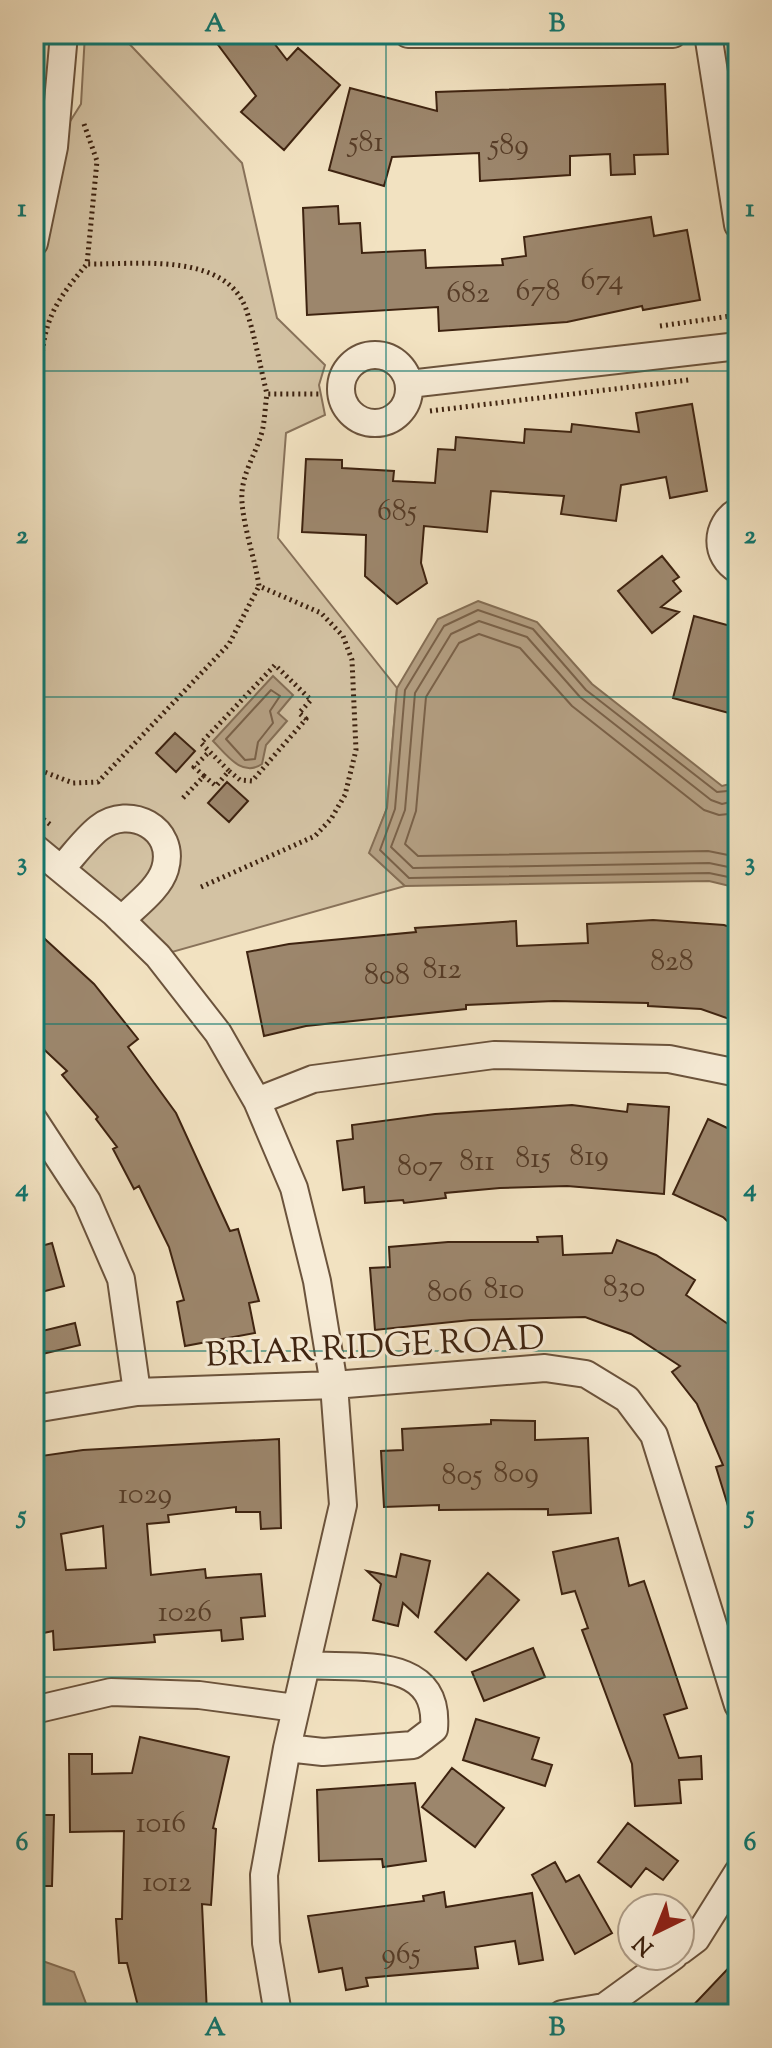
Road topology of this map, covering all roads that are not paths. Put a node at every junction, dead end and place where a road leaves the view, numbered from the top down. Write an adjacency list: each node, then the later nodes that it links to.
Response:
1 (64, 34): 5 (street)
2 (408, 34): 3 (street)
3 (673, 34)
4 (708, 34): 6 (street)
5 (44, 145): 7 (street)
6 (738, 225)
7 (34, 243)
8 (738, 346): 9 (street)
9 (409, 384)
10 (738, 511): 11 (street)
11 (738, 570)
12 (34, 847): 13 (street)
13 (61, 869): 14 (street); 14 (street)
14 (121, 920): 16 (street)
15 (738, 1073): 16 (street)
16 (257, 1101): 18 (street)
17 (34, 1120): 19 (street)
18 (334, 1385): 19 (street, BRIAR RIDGE ROAD); 21 (street); 22 (street, BRIAR RIDGE ROAD)
19 (137, 1392): 20 (street, BRIAR RIDGE ROAD)
20 (34, 1409)
21 (306, 1665): 23 (street); 25 (street)
22 (738, 1705)
23 (295, 1708): 24 (street); 25 (street)
24 (34, 1710)
25 (287, 1748): 29 (street)
26 (738, 1872): 27 (street)
27 (696, 1939)
28 (652, 1972): 30 (street)
29 (278, 2014)
30 (562, 2014)

